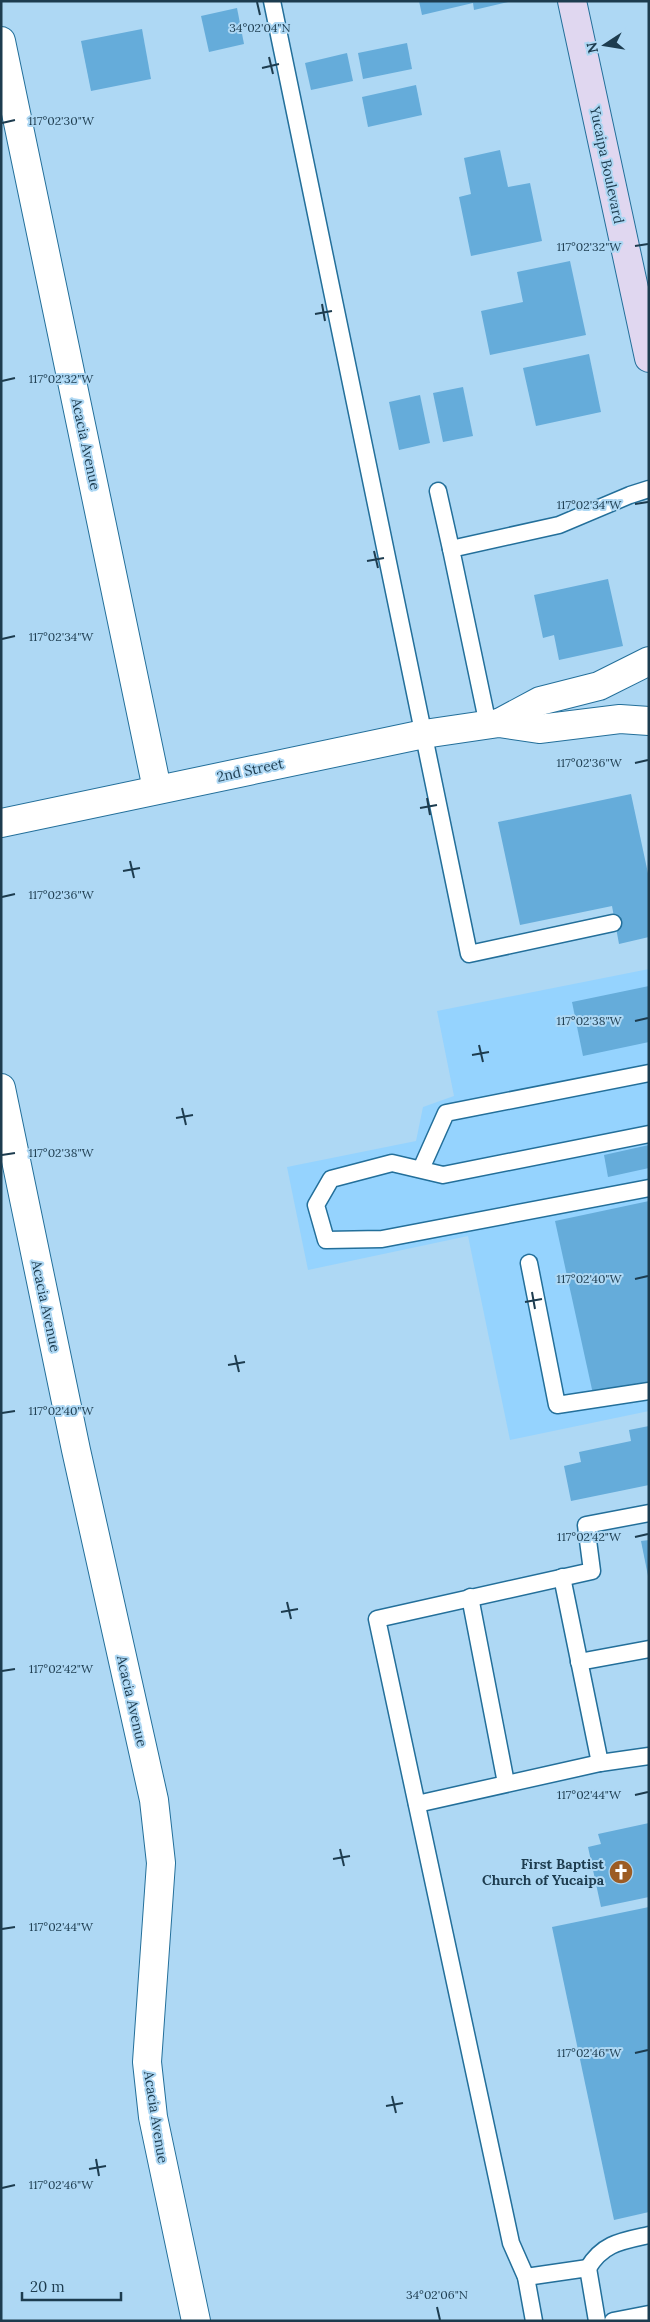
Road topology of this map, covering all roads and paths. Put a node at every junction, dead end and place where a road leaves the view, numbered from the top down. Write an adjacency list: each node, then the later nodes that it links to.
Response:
1 (272, 1): 11 (lane)
2 (572, 1): 4 (main road, Yucaipa Boulevard)
3 (1, 41): 12 (street, Acacia Avenue)
4 (649, 358)
5 (649, 489): 7 (lane)
6 (438, 491): 7 (lane)
7 (451, 549): 10 (lane)
8 (649, 661): 10 (street, 2nd Street)
9 (649, 720): 10 (street, 2nd Street)
10 (493, 724): 11 (street, 2nd Street)
11 (424, 734): 12 (street, 2nd Street); 14 (lane)
12 (158, 789): 13 (street, 2nd Street)
13 (1, 823)
14 (613, 923)
15 (649, 1073): 18 (lane)
16 (1, 1088): 35 (street, Acacia Avenue)
17 (649, 1134): 18 (lane)
18 (421, 1169): 19 (lane)
19 (649, 1188)
20 (529, 1263): 21 (lane)
21 (649, 1390)
22 (649, 1513): 23 (lane)
23 (562, 1577): 24 (lane); 26 (lane)
24 (470, 1596): 29 (lane); 30 (lane)
25 (649, 1649): 26 (lane)
26 (579, 1662): 28 (lane)
27 (649, 1756): 28 (lane)
28 (600, 1763): 29 (lane)
29 (506, 1783): 30 (lane)
30 (417, 1804): 33 (lane)
31 (649, 2235): 32 (lane)
32 (588, 2268): 33 (lane); 37 (lane)
33 (526, 2277): 36 (lane)
34 (649, 2314): 38 (lane)
35 (196, 2321)
36 (534, 2321)
37 (597, 2321)
38 (613, 2321)

